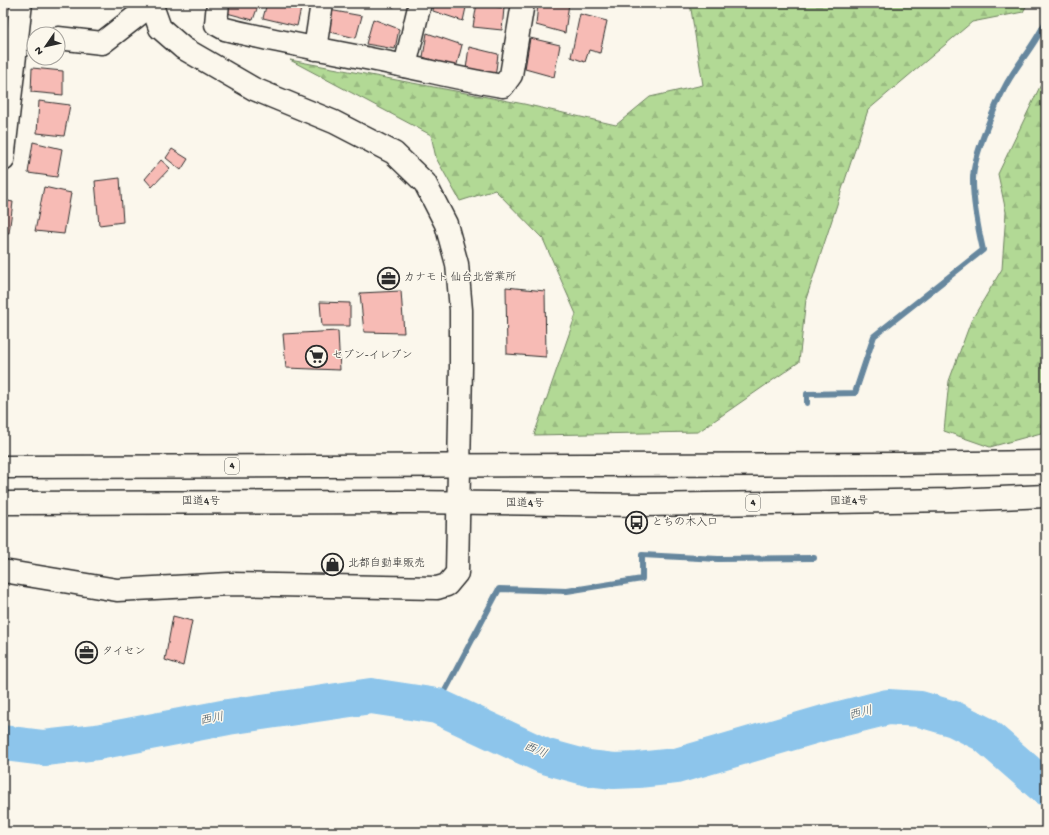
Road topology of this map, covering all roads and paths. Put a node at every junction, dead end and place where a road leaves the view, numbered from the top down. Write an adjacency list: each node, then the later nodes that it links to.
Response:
1 (22, 3): 7 (main road)
2 (218, 3): 9 (main road)
3 (322, 3): 9 (main road)
4 (420, 3): 10 (main road)
5 (523, 3): 10 (main road)
6 (151, 4): 8 (main road); 15 (main road)
7 (26, 35): 12 (main road)
8 (66, 39)
9 (315, 49): 10 (main road)
10 (405, 66)
11 (3, 75): 12 (main road)
12 (7, 120): 13 (main road)
13 (3, 160)
14 (1046, 462): 15 (main road, 4)
15 (460, 465): 16 (main road, 4); 19 (main road)
16 (3, 467)
17 (1046, 496): 19 (main road, 国道4号 / 4)
18 (3, 503): 19 (main road, 国道4号 / 4)
19 (459, 504): 20 (main road)
20 (3, 571)

